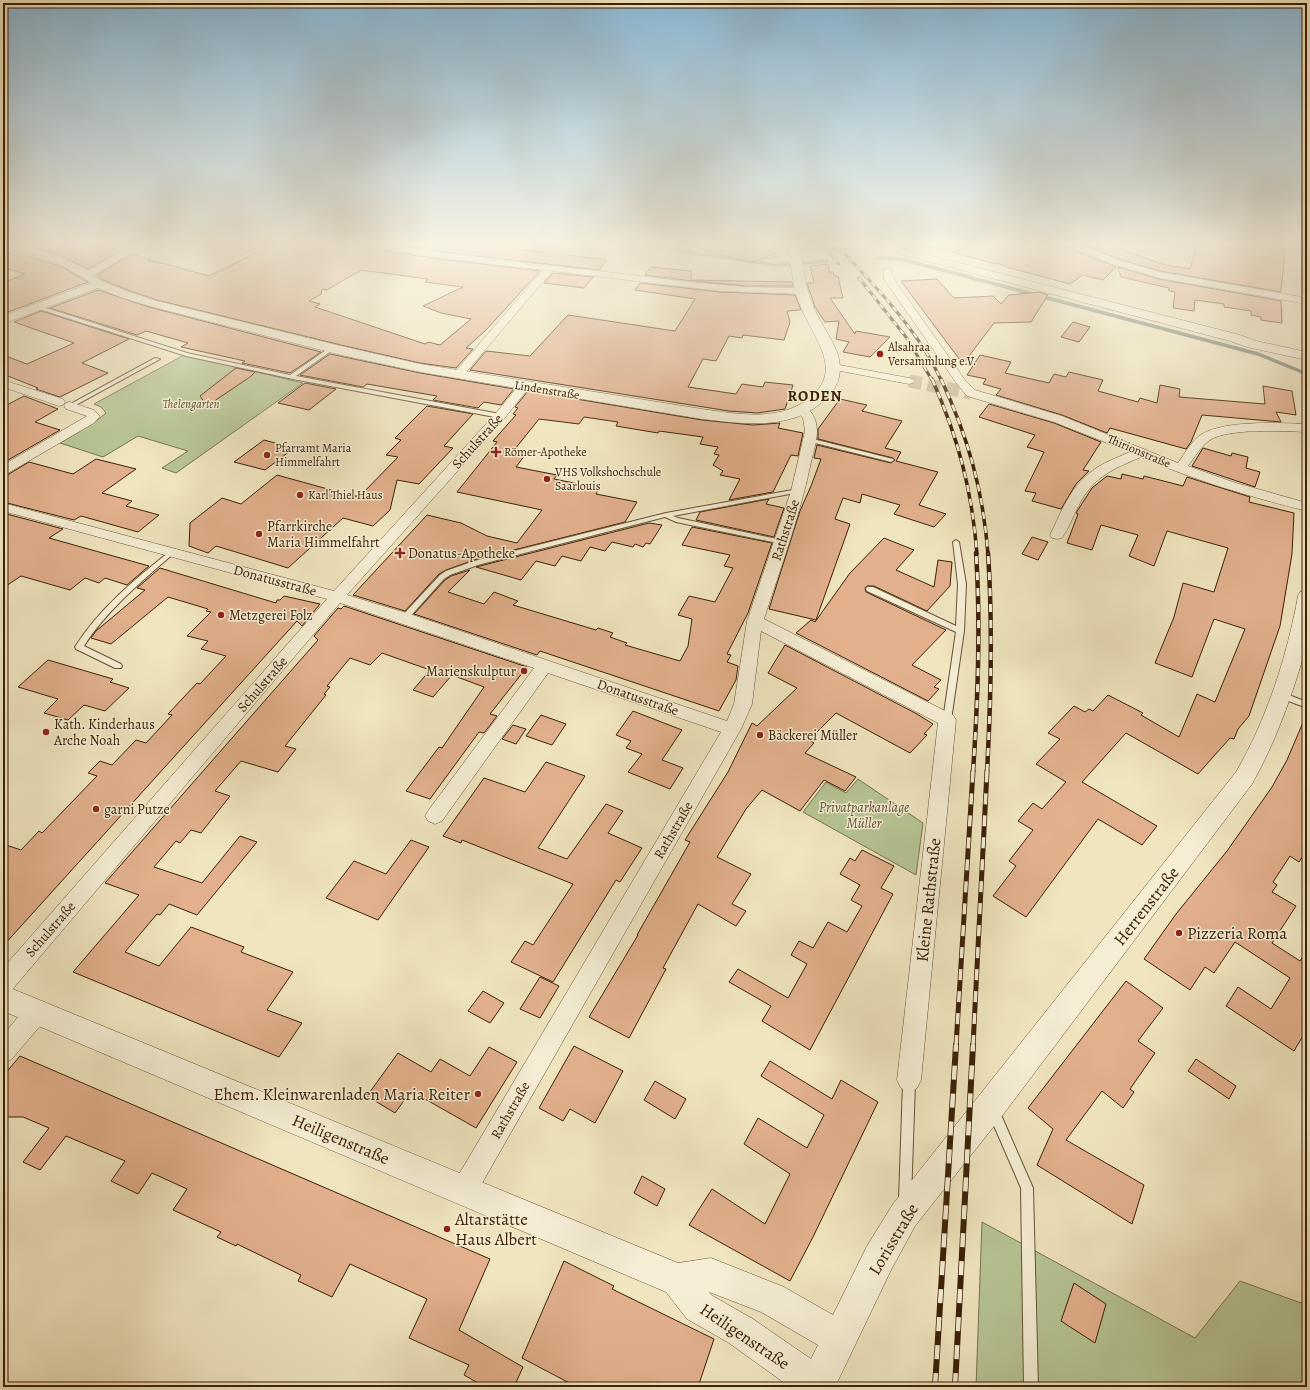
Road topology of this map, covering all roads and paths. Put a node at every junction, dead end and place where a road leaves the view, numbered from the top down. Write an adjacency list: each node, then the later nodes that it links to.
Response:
1 (38, 307): 7 (street); 17 (lane)
2 (171, 307): 10 (street, Lindenstraße)
3 (517, 307): 16 (street)
4 (807, 307): 14 (street)
5 (909, 307): 26 (street, Thirionstraße)
6 (1115, 307): 8 (street)
7 (3, 320)
8 (1235, 338): 11 (street); 12 (street)
9 (1307, 344): 11 (street)
10 (332, 348): 16 (street, Lindenstraße); 17 (lane)
11 (1306, 349): 12 (street)
12 (1307, 356): 15 (street)
13 (156, 359): 21 (lane)
14 (834, 367): 18 (street); 22 (street, Lindenstraße)
15 (1307, 370)
16 (458, 375): 20 (street, Lindenstraße)
17 (293, 377): 23 (lane)
18 (909, 381)
19 (3, 383): 21 (street)
20 (524, 386): 22 (street, Lindenstraße); 23 (street, Schulstraße)
21 (65, 404): 29 (street)
22 (801, 410): 25 (street, Rathstraße)
23 (500, 416): 40 (street, Schulstraße)
24 (1307, 428): 28 (street)
25 (809, 440): 27 (lane); 30 (street, Rathstraße)
26 (1141, 452): 28 (street, Thirionstraße); 34 (street)
27 (891, 460)
28 (1180, 469): 32 (street, Thirionstraße)
29 (3, 470)
30 (798, 491): 33 (lane); 35 (street, Rathstraße)
31 (3, 507): 37 (street, Donatusstraße)
32 (1307, 507)
33 (666, 515): 35 (lane); 41 (lane)
34 (1057, 535)
35 (782, 542): 42 (street, Rathstraße)
36 (956, 542): 43 (lane, Kleine Rathstraße)
37 (171, 553): 40 (street, Donatusstraße); 44 (lane)
38 (870, 589): 43 (lane)
39 (1307, 596): 46 (street, Herrenstraße)
40 (337, 597): 41 (street, Donatusstraße); 51 (street, Schulstraße)
41 (404, 618): 45 (street, Donatusstraße)
42 (755, 620): 48 (street); 49 (street, Rathstraße)
43 (960, 631): 48 (lane, Kleine Rathstraße)
44 (118, 666)
45 (544, 666): 49 (street, Donatusstraße); 50 (street)
46 (1281, 695): 47 (lane); 56 (street, Herrenstraße)
47 (1307, 705)
48 (947, 720): 55 (street, Kleine Rathstraße)
49 (732, 729): 57 (street, Rathstraße)
50 (435, 816)
51 (3, 984)
52 (3, 998): 53 (street, Heiligenstraße)
53 (38, 1012): 54 (street); 57 (street, Heiligenstraße)
54 (3, 1052)
55 (909, 1080): 58 (lane)
56 (991, 1105): 58 (street, Lorisstraße); 62 (lane)
57 (464, 1190): 59 (street, Heiligenstraße)
58 (904, 1215): 60 (street, Lorisstraße)
59 (678, 1280): 60 (street, Heiligenstraße); 61 (street, Heiligenstraße)
60 (840, 1339): 61 (street, Lorisstraße)
61 (816, 1386)
62 (1031, 1387)

